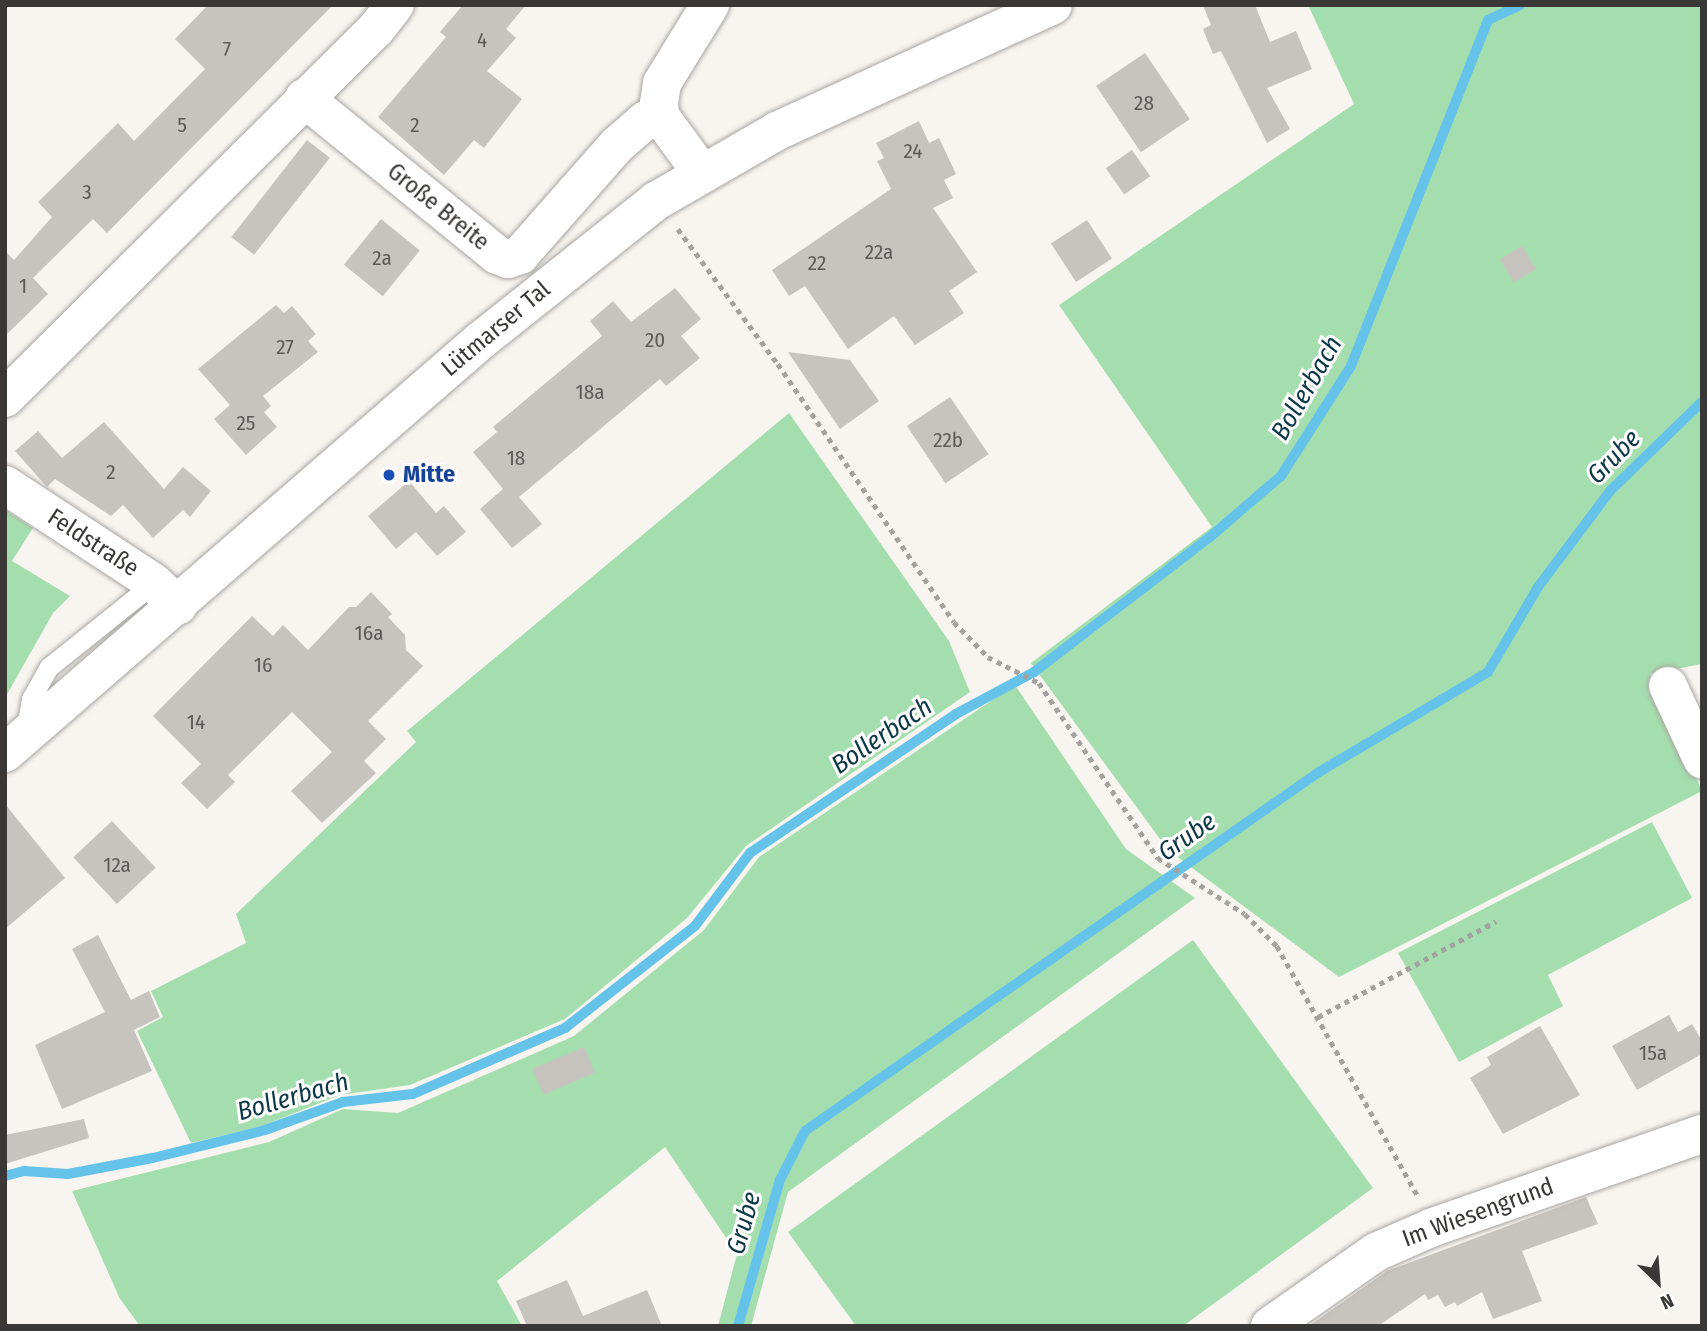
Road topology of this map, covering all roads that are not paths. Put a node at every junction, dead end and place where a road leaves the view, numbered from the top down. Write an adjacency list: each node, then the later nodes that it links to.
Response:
1 (395, 5): 4 (street)
2 (710, 5): 5 (street)
3 (1053, 5): 6 (street, Lütmarser Tal)
4 (304, 97): 5 (street, Große Breite); 7 (street)
5 (660, 116): 6 (street)
6 (701, 172): 9 (street, Lütmarser Tal)
7 (5, 398)
8 (5, 485): 9 (street, Feldstraße)
9 (166, 594): 11 (street, Lütmarser Tal)
10 (1668, 686): 12 (street)
11 (15, 745)
12 (1702, 759)
13 (1702, 1134): 14 (street, Im Wiesengrund)
14 (1270, 1326)

